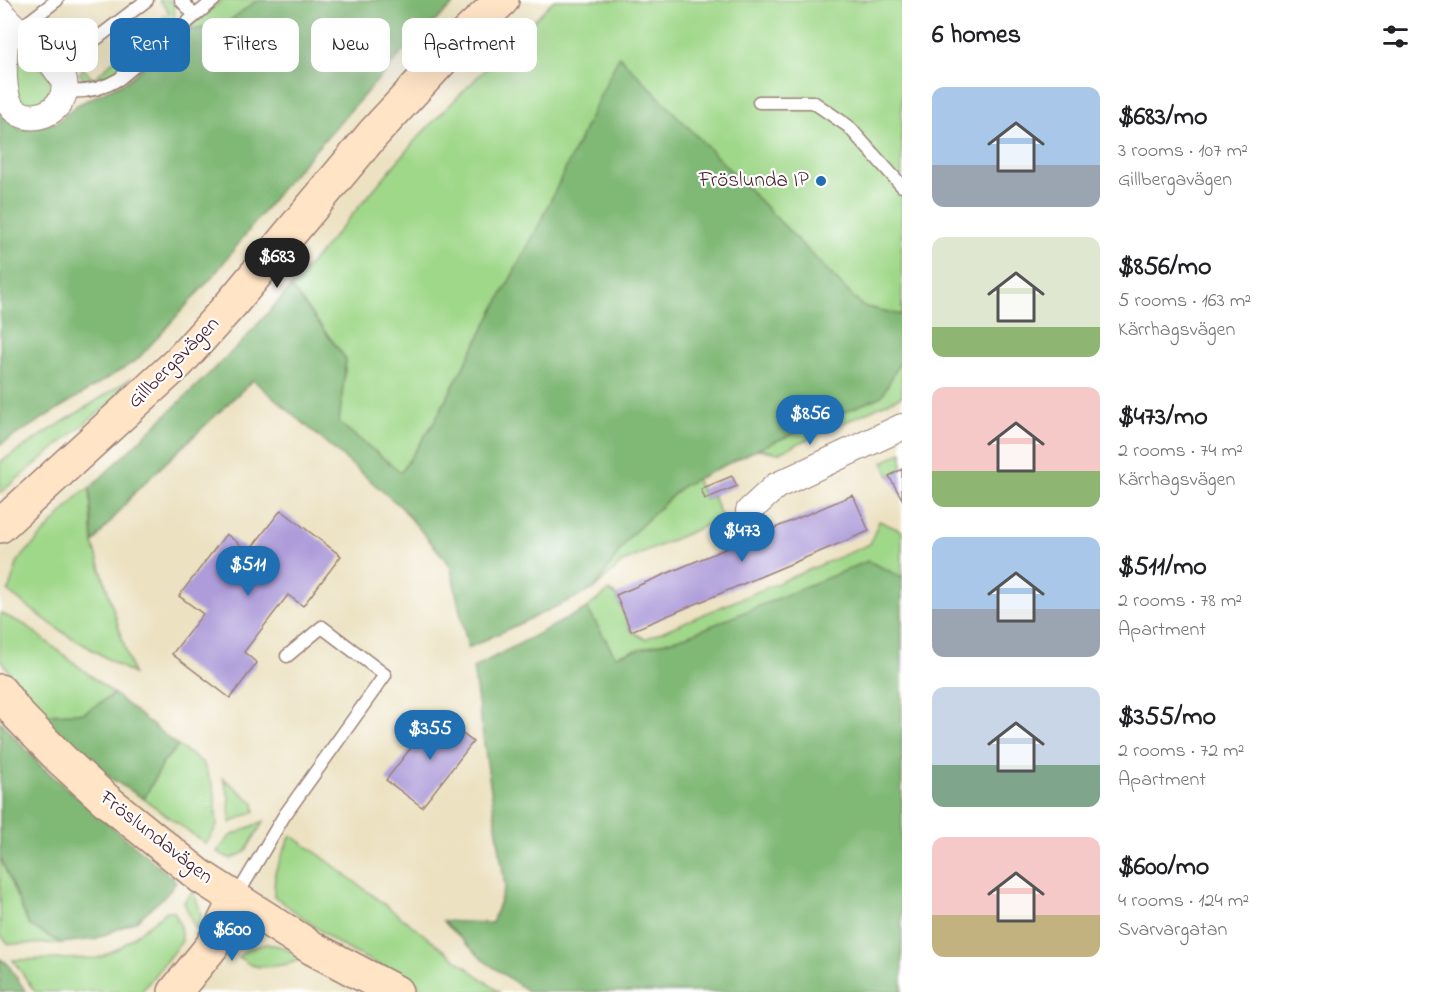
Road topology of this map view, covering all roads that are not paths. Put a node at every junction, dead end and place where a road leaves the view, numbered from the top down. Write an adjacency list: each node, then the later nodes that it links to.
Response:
1 (57, 0): 7 (lane)
2 (147, 0): 8 (lane)
3 (181, 0): 6 (lane)
4 (214, 0): 6 (lane)
5 (502, 0): 13 (street, Gillbergavägen)
6 (195, 16): 8 (lane)
7 (8, 20): 8 (street); 8 (street)
8 (60, 80)
9 (759, 102): 10 (lane)
10 (902, 186)
11 (902, 428): 12 (street)
12 (749, 511)
13 (0, 525)
14 (287, 657): 16 (lane)
15 (0, 691): 16 (street, Fröslundavägen)
16 (236, 898): 17 (street); 18 (street, Fröslundavägen)
17 (175, 992)
18 (396, 992)

